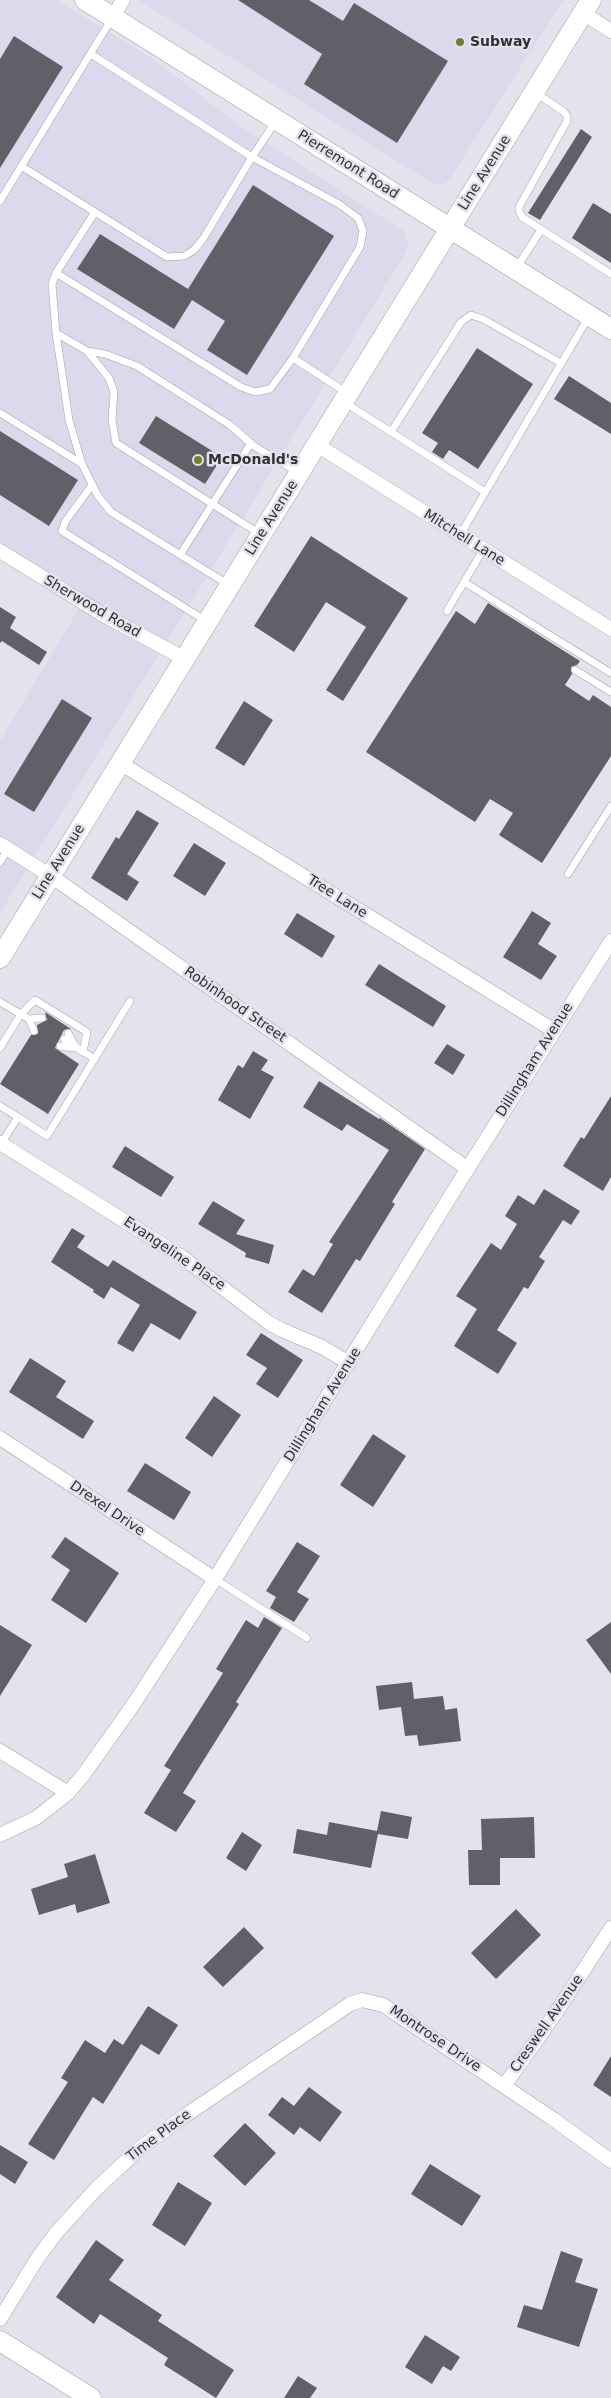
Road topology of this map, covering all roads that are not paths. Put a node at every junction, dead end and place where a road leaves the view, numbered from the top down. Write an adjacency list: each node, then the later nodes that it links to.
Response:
1 (85, 0): 4 (main road, Pierremont Road)
2 (124, 0): 4 (street)
3 (587, 7): 5 (street); 7 (main road, Line Avenue)
4 (113, 17): 6 (lane); 8 (main road, Pierremont Road)
5 (611, 31)
6 (90, 54): 9 (lane); 10 (lane)
7 (534, 92): 13 (main road, Line Avenue); 14 (lane)
8 (277, 120): 9 (lane); 13 (main road, Pierremont Road)
9 (252, 157): 12 (lane); 21 (lane)
10 (21, 166): 11 (lane); 12 (lane)
11 (0, 201)
12 (94, 212): 16 (lane)
13 (450, 229): 15 (main road, Pierremont Road); 23 (main road, Line Avenue)
14 (542, 230): 15 (lane); 17 (lane)
15 (516, 269): 18 (main road, Pierremont Road)
16 (56, 273): 19 (lane); 21 (lane)
17 (611, 274)
18 (603, 322): 22 (lane)
19 (56, 333): 20 (lane); 28 (lane)
20 (87, 351): 26 (lane); 32 (lane)
21 (293, 358): 23 (lane)
22 (561, 363): 25 (lane); 31 (lane)
23 (346, 398): 25 (lane); 27 (main road, Line Avenue)
24 (0, 413): 28 (lane)
25 (391, 432): 31 (lane)
26 (251, 443): 29 (lane); 32 (lane)
27 (317, 445): 29 (main road, Line Avenue); 34 (street, Mitchell Lane)
28 (82, 464): 30 (lane)
29 (300, 473): 33 (main road, Line Avenue)
30 (92, 485): 37 (lane); 41 (lane)
31 (485, 492): 34 (lane)
32 (212, 505): 33 (lane); 37 (lane)
33 (262, 535): 39 (main road, Line Avenue)
34 (460, 535): 35 (street, Mitchell Lane)
35 (483, 550): 38 (lane); 42 (street, Mitchell Lane)
36 (0, 551): 45 (street, Sherwood Road)
37 (180, 555): 39 (lane)
38 (464, 582): 40 (lane); 43 (lane)
39 (230, 586): 41 (main road, Line Avenue)
40 (447, 611)
41 (208, 622): 45 (main road, Line Avenue)
42 (611, 629)
43 (566, 645): 44 (lane); 47 (lane)
44 (568, 654)
45 (185, 659): 49 (main road, Line Avenue)
46 (575, 670): 48 (lane)
47 (611, 673)
48 (611, 692)
49 (120, 763): 54 (main road, Line Avenue); 62 (street, Tree Lane)
50 (611, 806): 53 (lane)
51 (4, 847): 52 (lane); 54 (street, Robinhood Street)
52 (0, 862)
53 (568, 874)
54 (51, 876): 56 (main road, Line Avenue); 70 (street, Robinhood Street)
55 (611, 941): 62 (street, Dillingham Avenue)
56 (0, 958)
57 (130, 1001): 66 (lane)
58 (0, 1002): 59 (lane)
59 (21, 1014): 60 (lane); 64 (lane); 65 (lane)
60 (29, 1019): 61 (lane); 63 (lane)
61 (40, 1021)
62 (554, 1030): 70 (street, Dillingham Avenue)
63 (34, 1031)
64 (0, 1048)
65 (80, 1050): 65 (lane); 66 (lane)
66 (95, 1059): 68 (lane)
67 (0, 1106): 68 (lane)
68 (18, 1117): 69 (lane)
69 (0, 1143): 71 (street, Evangeline Place)
70 (468, 1168): 71 (street, Dillingham Avenue)
71 (349, 1362): 73 (street, Dillingham Avenue)
72 (0, 1438): 73 (street, Drexel Drive)
73 (215, 1579): 74 (lane); 76 (street, Dillingham Avenue)
74 (308, 1638)
75 (0, 1752): 76 (street)
76 (68, 1793): 77 (street, Dillingham Avenue)
77 (0, 1835)
78 (611, 1928): 80 (street, Creswell Avenue)
79 (362, 2000): 80 (street, Montrose Drive); 82 (street, Time Place)
80 (504, 2086): 81 (street, Creswell Avenue)
81 (611, 2161)
82 (0, 2319)
83 (0, 2341): 84 (main road)
84 (91, 2398)

